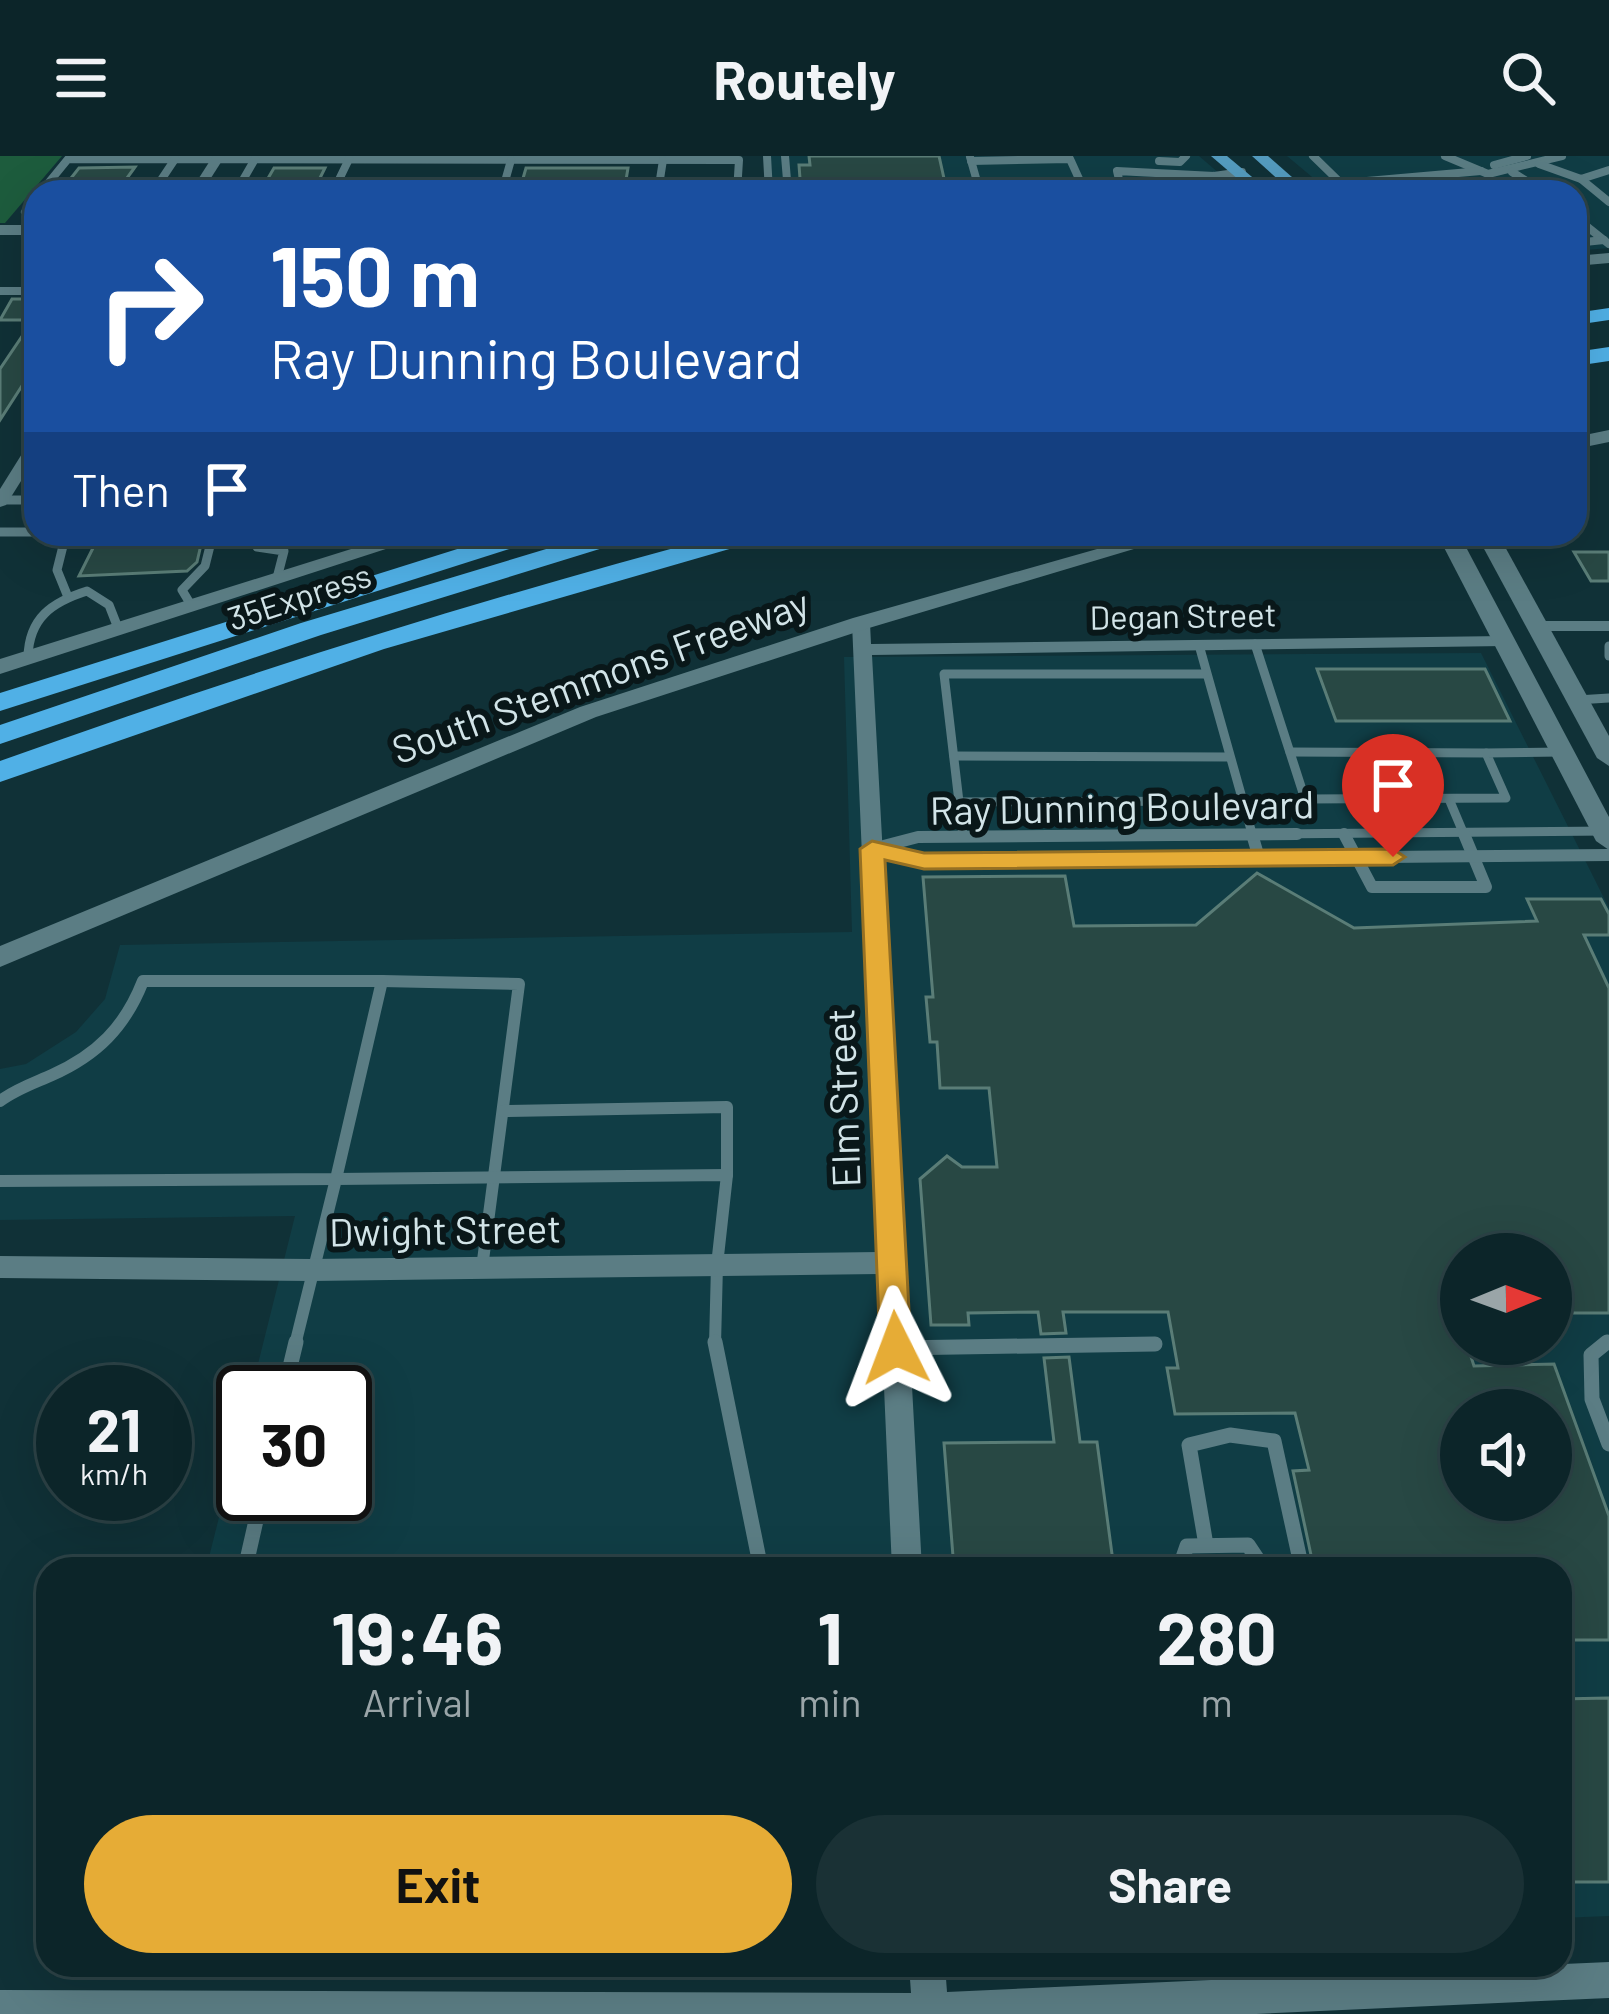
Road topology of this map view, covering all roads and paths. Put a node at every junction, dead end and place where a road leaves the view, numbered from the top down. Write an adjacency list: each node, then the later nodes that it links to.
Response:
1 (1186, 156): 18 (lane)
2 (1218, 156): 22 (main road)
3 (1270, 156): 9 (lane)
4 (1312, 156): 37 (lane)
5 (1445, 156): 21 (lane)
6 (1464, 156): 7 (lane)
7 (1527, 156)
8 (1562, 156): 19 (lane)
9 (1259, 157): 36 (main road)
10 (218, 158): 12 (lane); 13 (lane)
11 (1070, 158): 15 (lane)
12 (175, 159): 26 (lane); 27 (lane)
13 (254, 159): 14 (lane); 28 (lane)
14 (350, 159): 16 (lane); 29 (lane)
15 (970, 159)
16 (511, 160): 17 (lane); 30 (lane)
17 (663, 160): 31 (lane); 32 (lane)
18 (1159, 161)
19 (1538, 164): 23 (lane); 25 (lane)
20 (1609, 170): 25 (lane)
21 (1481, 171): 23 (lane); 38 (lane)
22 (1242, 172): 24 (lane); 35 (main road)
23 (1512, 172): 39 (lane)
24 (1214, 176): 33 (lane); 34 (lane)
25 (1581, 179)
26 (51, 180)
27 (161, 180)
28 (243, 180)
29 (339, 180)
30 (505, 180)
31 (660, 180)
32 (738, 180)
33 (1119, 180)
34 (1205, 180)
35 (1250, 180)
36 (1286, 180)
37 (1341, 180)
38 (1379, 180)
39 (1525, 180)
40 (24, 474): 41 (street)
41 (1, 501)
42 (63, 546): 56 (lane)
43 (212, 546): 57 (lane)
44 (256, 546): 54 (lane)
45 (374, 546): 54 (main road)
46 (482, 546): 53 (highway)
47 (488, 546): 53 (highway)
48 (583, 546): 73 (highway, 35Express)
49 (710, 546): 80 (highway, South Stemmons Freeway)
50 (1136, 546): 61 (main road, South Stemmons Freeway)
51 (1455, 546): 55 (main road)
52 (1494, 546): 58 (main road)
53 (458, 554): 72 (highway)
54 (277, 578): 57 (main road)
55 (1474, 578): 58 (main road); 62 (main road)
56 (68, 596): 60 (lane); 67 (lane)
57 (191, 605): 60 (main road)
58 (1538, 626): 59 (street); 71 (main road)
59 (1609, 626)
60 (118, 628): 67 (main road)
61 (862, 636): 64 (street, Degan Street); 91 (street, Elm Street); 97 (main road, South Stemmons Freeway)
62 (1504, 641): 63 (street, Degan Street); 75 (main road)
63 (1255, 644): 64 (street, Degan Street); 74 (lane)
64 (1199, 645): 69 (lane)
65 (1609, 646): 66 (lane)
66 (1609, 656)
67 (28, 657): 68 (main road)
68 (0, 667)
69 (1207, 674): 77 (lane); 78 (lane)
70 (1609, 698): 71 (lane)
71 (1577, 700): 79 (main road)
72 (0, 702)
73 (0, 735)
74 (1290, 752): 76 (lane); 81 (lane)
75 (1562, 752): 76 (lane); 90 (main road)
76 (1486, 753): 81 (lane)
77 (954, 757): 78 (lane); 83 (lane)
78 (1229, 757): 82 (lane)
79 (1609, 758)
80 (0, 772)
81 (1449, 799): 84 (lane)
82 (1240, 801): 83 (lane); 86 (lane)
83 (959, 802): 88 (lane)
84 (1463, 832): 85 (lane, Ray Dunning Boulevard); 90 (lane, Ray Dunning Boulevard); 92 (lane)
85 (1344, 833): 86 (lane, Ray Dunning Boulevard); 93 (lane)
86 (1250, 834): 87 (lane, Ray Dunning Boulevard); 94 (lane)
87 (1145, 835): 89 (lane, Ray Dunning Boulevard); 95 (lane)
88 (963, 836): 89 (lane, Ray Dunning Boulevard); 91 (lane, Ray Dunning Boulevard)
89 (1025, 836): 96 (lane)
90 (1608, 840): 92 (lane, Ray Dunning Boulevard)
91 (872, 849): 96 (lane, Ray Dunning Boulevard); 105 (street, Elm Street)
92 (1473, 856): 93 (lane, Ray Dunning Boulevard); 93 (lane)
93 (1353, 857): 94 (lane, Ray Dunning Boulevard)
94 (1258, 858): 95 (lane, Ray Dunning Boulevard)
95 (1151, 859): 96 (lane, Ray Dunning Boulevard)
96 (1030, 860)
97 (0, 957)
98 (382, 981): 99 (lane); 100 (lane); 103 (lane)
99 (0, 1101)
100 (503, 1111): 101 (lane); 102 (lane)
101 (727, 1175): 102 (lane); 106 (lane)
102 (495, 1178): 103 (lane); 108 (lane)
103 (337, 1179): 104 (lane); 109 (lane)
104 (0, 1181)
105 (891, 1263): 106 (street, Dwight Street); 112 (street, Elm Street)
106 (717, 1265): 108 (street, Dwight Street); 118 (lane)
107 (0, 1267): 109 (street, Dwight Street)
108 (482, 1268): 109 (street, Dwight Street)
109 (311, 1270): 113 (lane)
110 (1609, 1341): 114 (lane)
111 (1155, 1344): 112 (lane)
112 (896, 1348): 119 (street, Elm Street)
113 (290, 1365)
114 (1609, 1444)
115 (256, 1521): 117 (lane)
116 (1206, 1545): 120 (lane); 121 (lane); 122 (lane)
117 (248, 1557)
118 (758, 1557)
119 (906, 1557)
120 (1183, 1557)
121 (1256, 1557)
122 (1300, 1557)
123 (928, 1977): 128 (street)
124 (1609, 1980): 125 (street)
125 (1337, 1991): 128 (street)
126 (0, 2008): 127 (street)
127 (313, 2012): 128 (street)
128 (930, 2013)

